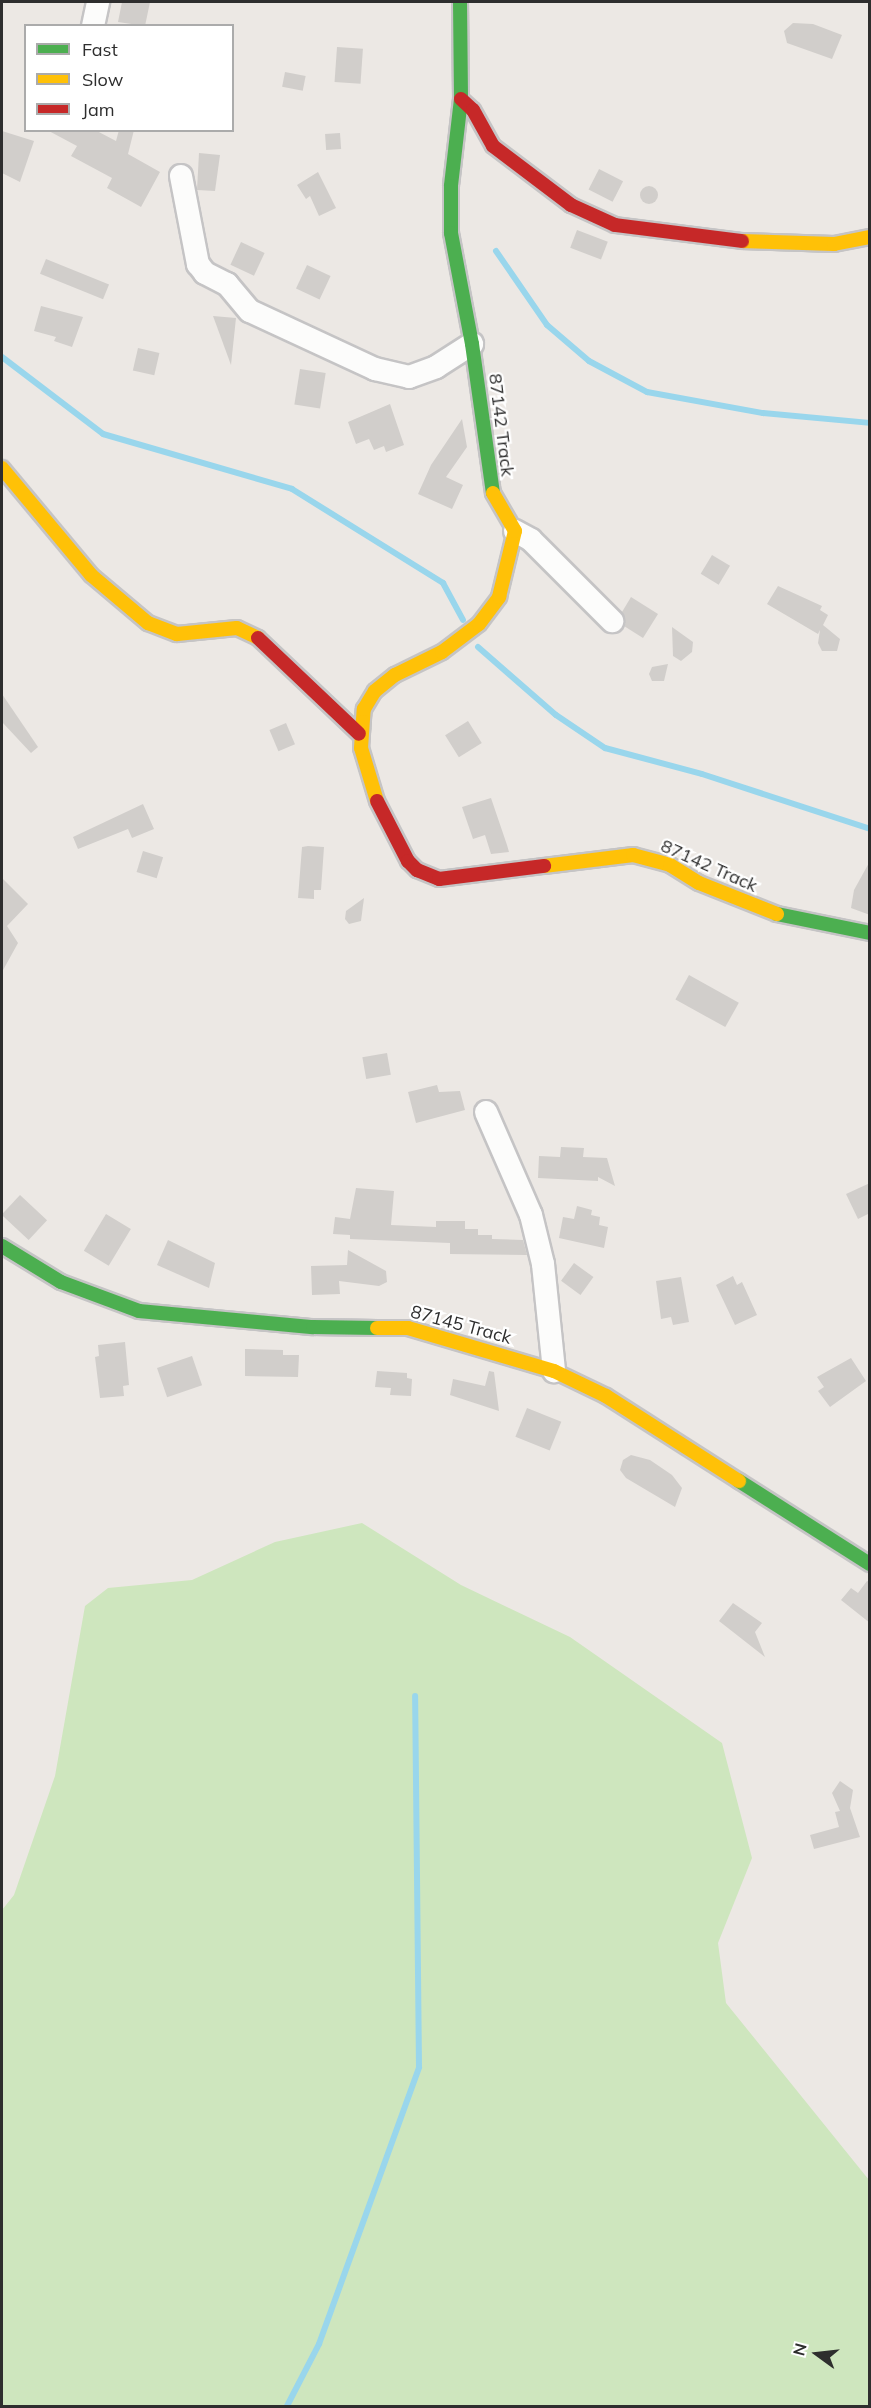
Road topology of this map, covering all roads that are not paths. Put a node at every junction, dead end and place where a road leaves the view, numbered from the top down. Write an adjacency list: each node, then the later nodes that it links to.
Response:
1 (98, 2): 3 (street)
2 (460, 2): 4 (street, 87142 Track)
3 (93, 24)
4 (461, 99): 6 (street); 7 (street, 87142 Track)
5 (181, 176): 7 (street)
6 (870, 237)
7 (472, 344): 9 (street, 87142 Track)
8 (2, 468): 11 (street)
9 (515, 531): 10 (street); 11 (street)
10 (612, 621)
11 (359, 734): 12 (street, 87142 Track)
12 (870, 933)
13 (486, 1112): 15 (street)
14 (2, 1246): 15 (street, 87145 Track)
15 (554, 1371): 16 (street, 87145 Track)
16 (870, 1564)

